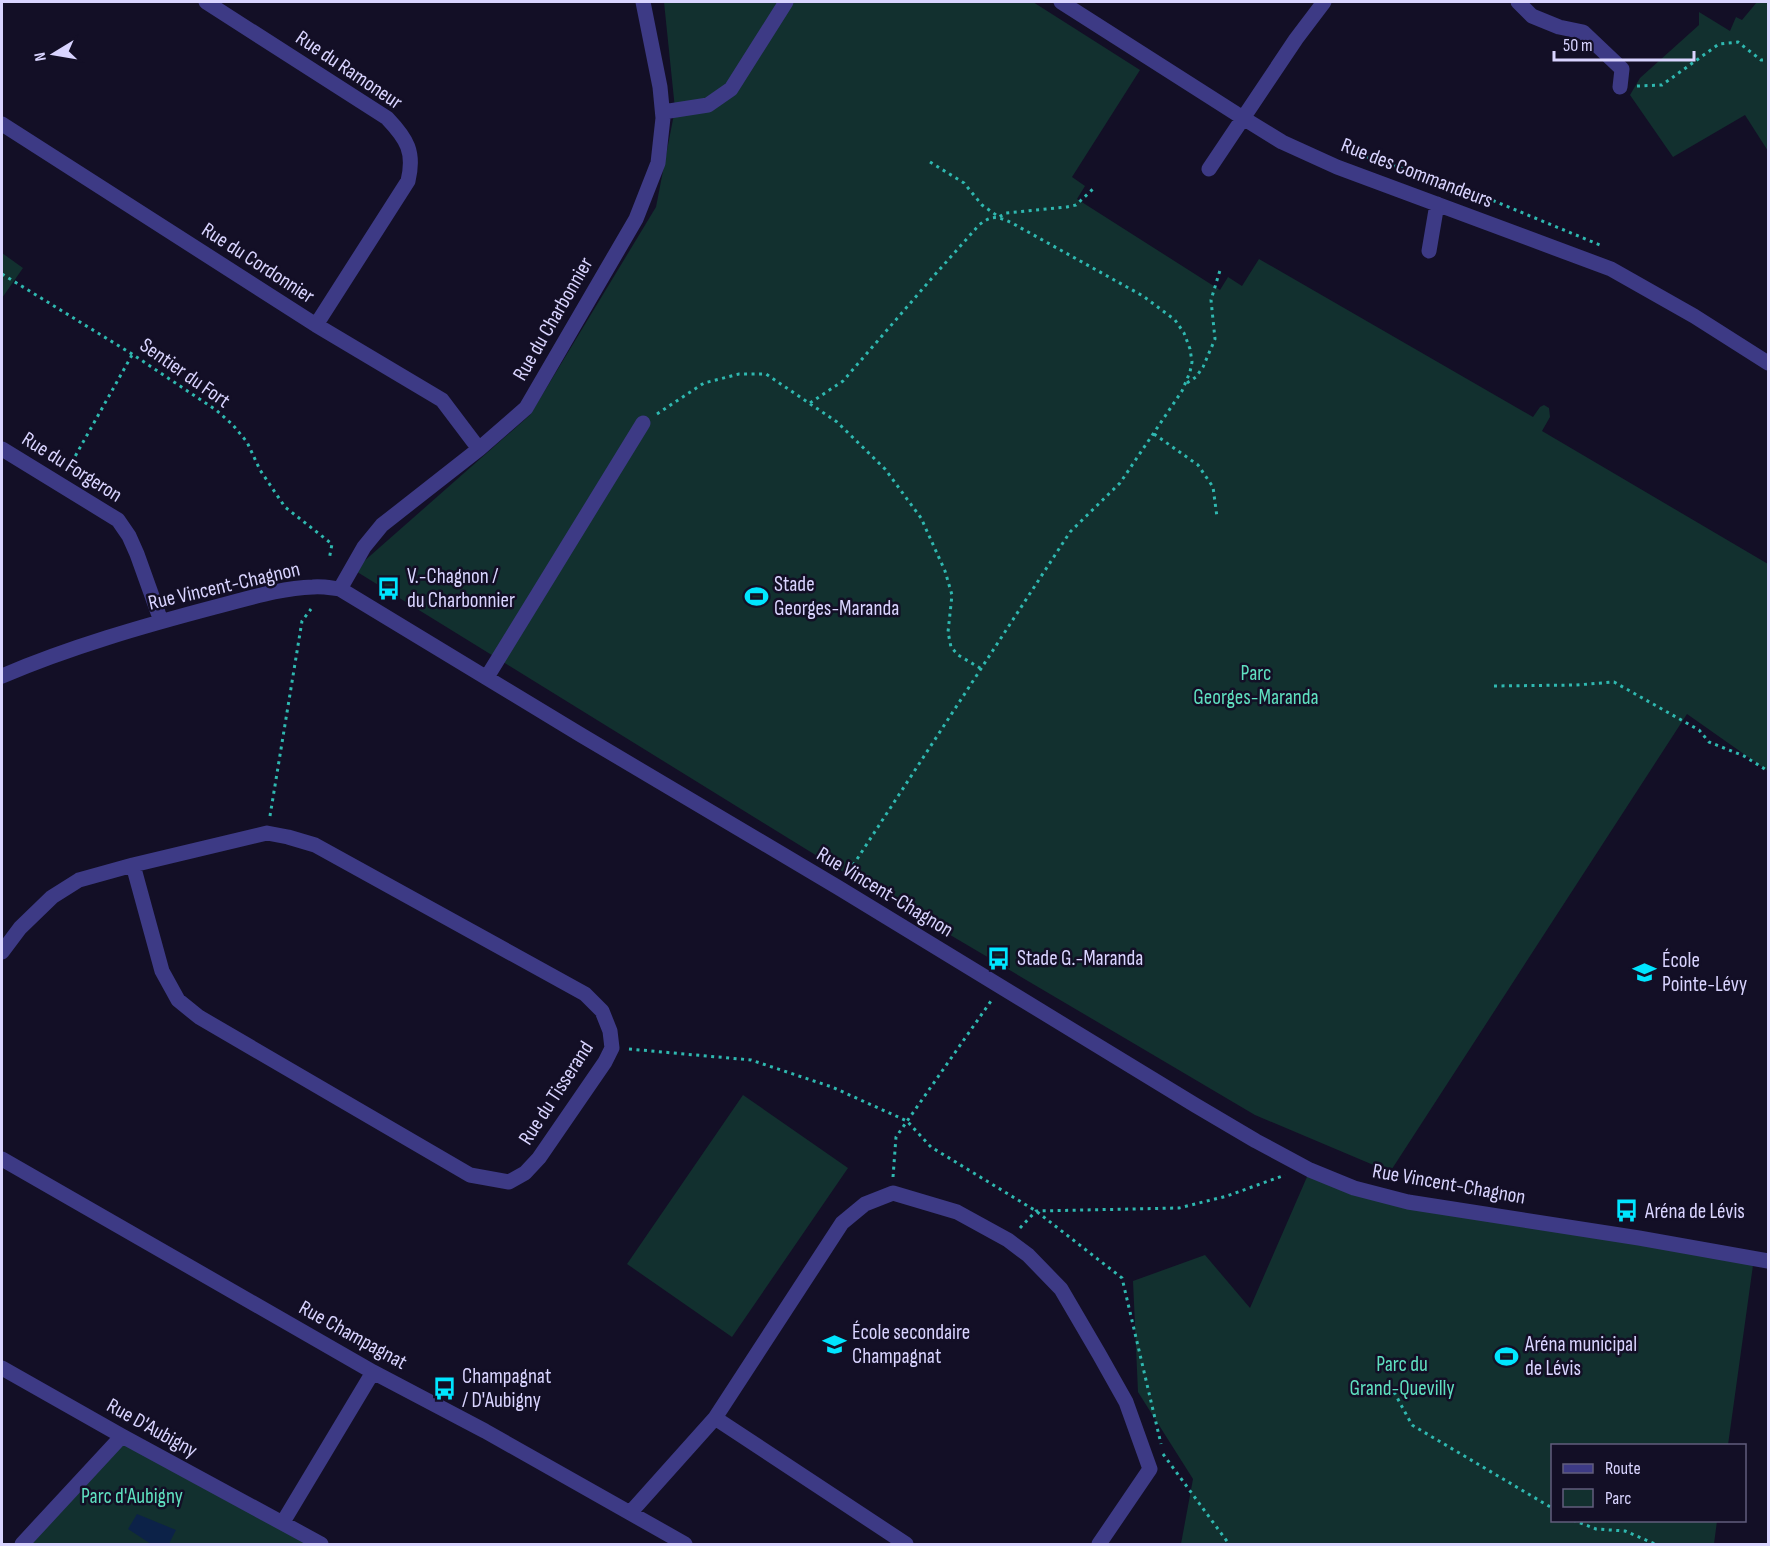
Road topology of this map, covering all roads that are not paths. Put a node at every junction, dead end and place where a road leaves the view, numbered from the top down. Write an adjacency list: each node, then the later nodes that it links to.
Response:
1 (207, 2): 14 (street, Rue du Ramoneur)
2 (643, 2): 8 (street, Rue du Charbonnier)
3 (786, 2): 8 (street)
4 (1061, 2): 9 (street, Rue des Commandeurs)
5 (1324, 2): 9 (street)
6 (1518, 2): 7 (street)
7 (1620, 87)
8 (663, 112): 18 (street, Rue du Charbonnier)
9 (1243, 118): 11 (street); 12 (street, Rue des Commandeurs)
10 (2, 124): 14 (street, Rue du Cordonnier)
11 (1209, 169)
12 (1437, 204): 13 (street); 15 (street, Rue des Commandeurs)
13 (1429, 251)
14 (316, 325): 18 (street, Rue du Cordonnier)
15 (1768, 363)
16 (642, 423): 22 (street)
17 (2, 449): 20 (street, Rue du Forgeron)
18 (479, 449): 19 (street, Rue du Charbonnier)
19 (340, 588): 20 (street, Rue Vincent-Chagnon); 22 (street, Rue Vincent-Chagnon)
20 (161, 621): 21 (street, Rue Vincent-Chagnon)
21 (2, 676)
22 (487, 677): 26 (street, Rue Vincent-Chagnon)
23 (133, 865): 23 (street, Rue du Tisserand); 24 (street, Rue du Tisserand)
24 (2, 952)
25 (2, 1159): 28 (street, Rue Champagnat)
26 (1768, 1261)
27 (2, 1368): 30 (street, Rue D'Aubigny)
28 (373, 1372): 31 (street, Rue Champagnat); 32 (street)
29 (714, 1418): 31 (street); 36 (street); 37 (street)
30 (122, 1436): 32 (street, Rue D'Aubigny); 33 (street)
31 (630, 1513): 35 (street, Rue Champagnat)
32 (283, 1522): 34 (street, Rue D'Aubigny)
33 (22, 1545)
34 (321, 1545)
35 (685, 1545)
36 (906, 1545)
37 (1099, 1545)

